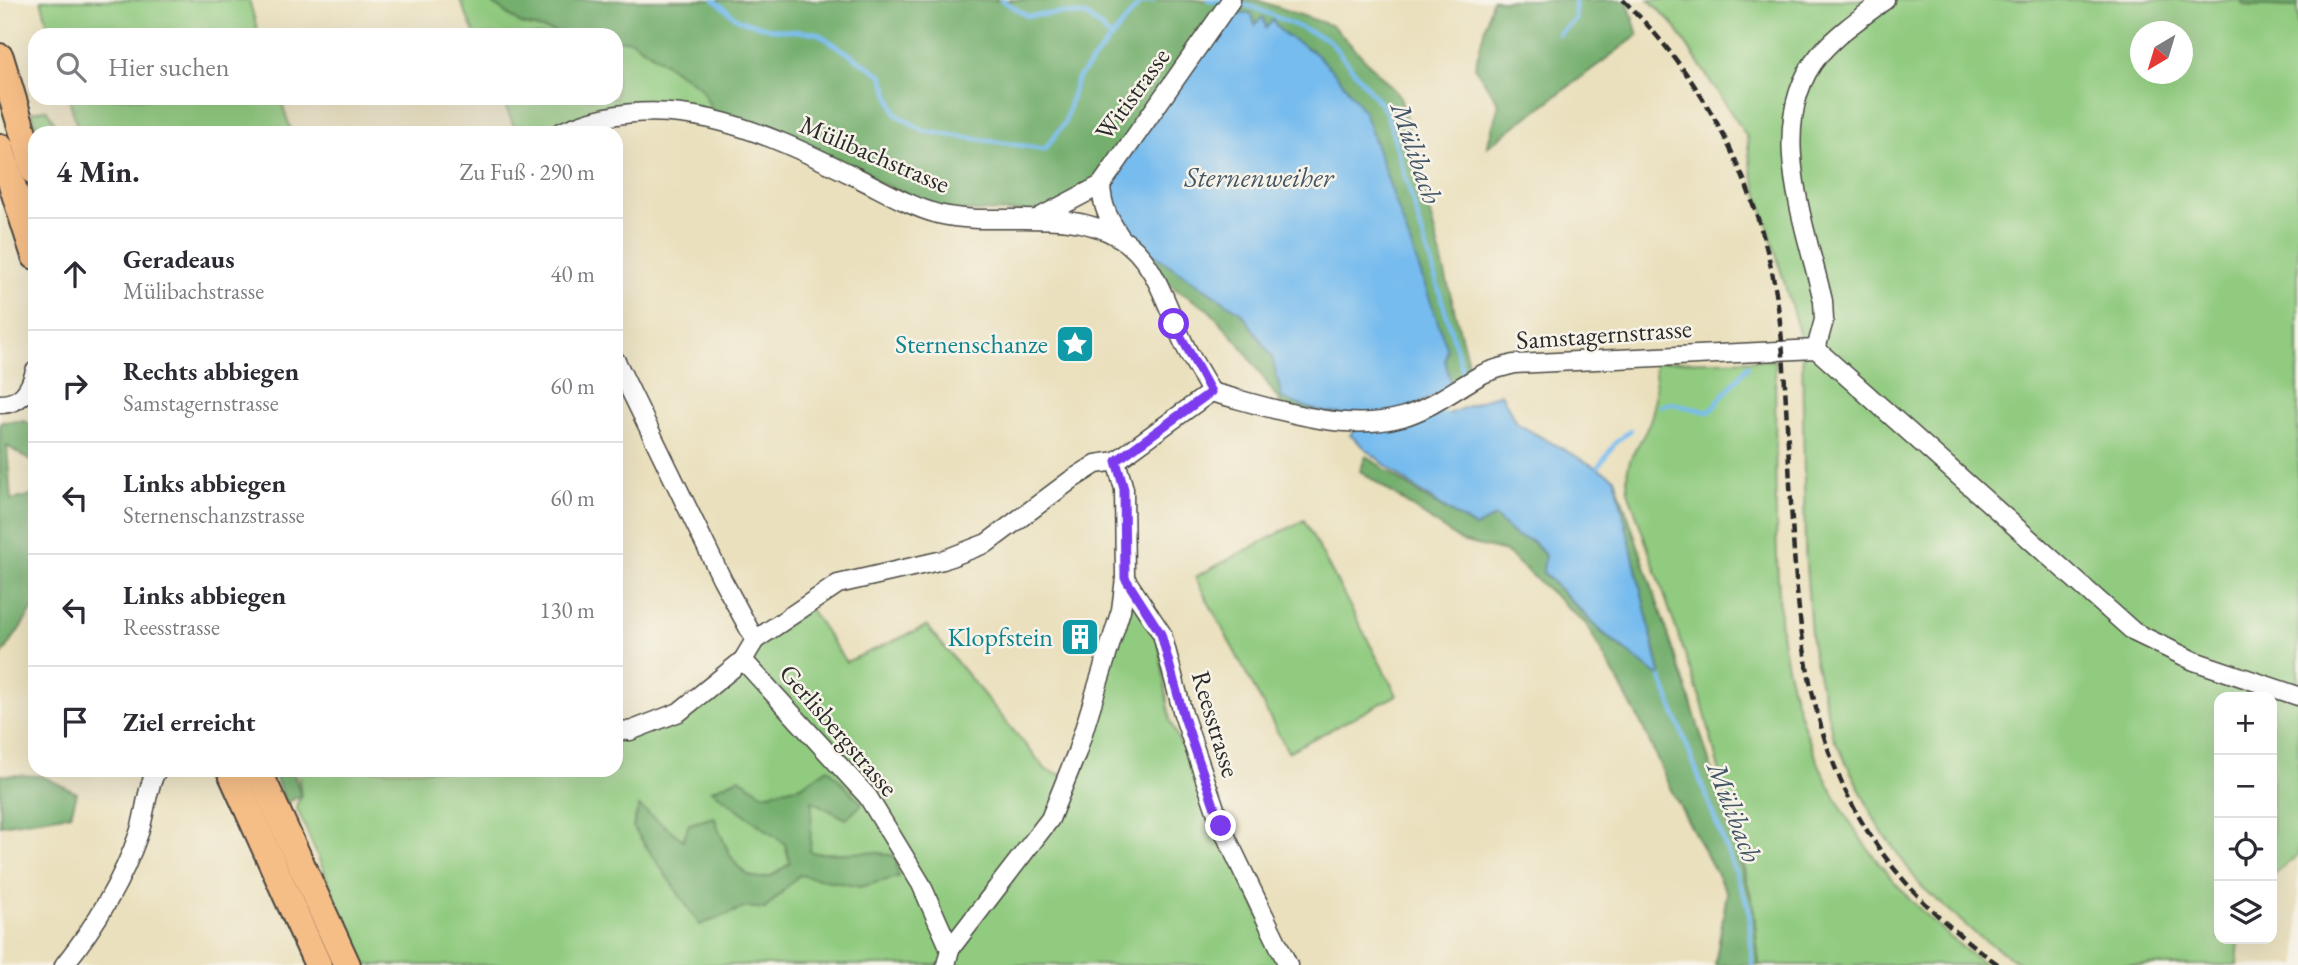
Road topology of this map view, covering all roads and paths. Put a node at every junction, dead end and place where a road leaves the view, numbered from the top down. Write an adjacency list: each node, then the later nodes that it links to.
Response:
1 (1885, 0): 11 (street)
2 (1227, 6): 7 (street, Witistrasse)
3 (0, 57): 6 (highway)
4 (580, 126): 8 (street, Mülibachstrasse)
5 (0, 147): 9 (highway)
6 (28, 149)
7 (1101, 185): 8 (street, Witistrasse); 10 (street)
8 (1040, 217): 10 (street, Mülibachstrasse)
9 (28, 234)
10 (1121, 238): 14 (street)
11 (1815, 349): 14 (street, Samstagernstrasse); 20 (street)
12 (623, 375): 18 (street)
13 (28, 386): 15 (street)
14 (1211, 392): 16 (street)
15 (0, 404)
16 (1116, 461): 17 (street); 18 (street)
17 (1125, 578): 25 (street); 29 (street, Reesstrasse)
18 (755, 640): 19 (street)
19 (744, 660): 21 (street); 25 (street, Gerlisbergstrasse)
20 (2298, 696)
21 (623, 730)
22 (155, 777): 26 (street)
23 (233, 777): 27 (highway)
24 (261, 777): 28 (highway)
25 (948, 957)
26 (64, 965)
27 (318, 965)
28 (347, 965)
29 (1288, 965)

